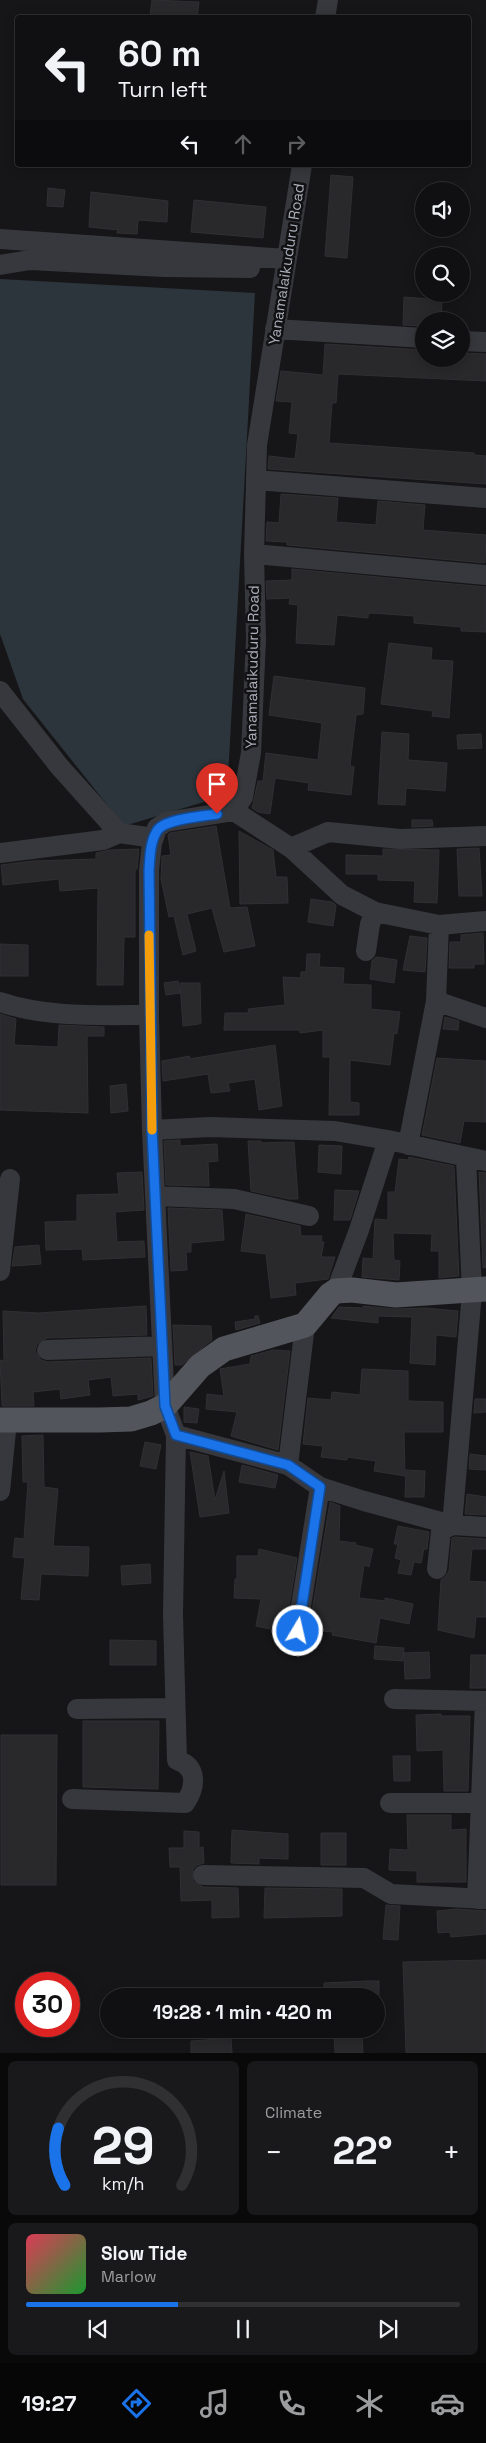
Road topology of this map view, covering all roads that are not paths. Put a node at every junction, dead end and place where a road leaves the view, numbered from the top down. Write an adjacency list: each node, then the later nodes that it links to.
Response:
1 (328, 0): 2 (street)
2 (326, 15)
3 (302, 167): 6 (street, Yanamalaikuduru Road)
4 (0, 239): 6 (street)
5 (0, 265): 6 (street)
6 (286, 265): 7 (street, Yanamalaikuduru Road)
7 (275, 329): 8 (street); 11 (street, Yanamalaikuduru Road)
8 (415, 337)
9 (470, 341): 10 (street)
10 (486, 342)
11 (256, 480): 12 (street); 13 (street, Yanamalaikuduru Road)
12 (486, 498)
13 (254, 554): 14 (street); 16 (street, Yanamalaikuduru Road)
14 (486, 575)
15 (0, 691): 17 (street)
16 (234, 811): 19 (street); 20 (street)
17 (119, 833): 19 (street); 21 (street)
18 (486, 836): 20 (street)
19 (154, 838): 28 (street)
20 (291, 848): 22 (street)
21 (0, 853)
22 (375, 912): 24 (street); 25 (street)
23 (486, 921): 24 (street)
24 (439, 925): 26 (street)
25 (366, 951)
26 (436, 1000): 29 (street); 32 (street)
27 (0, 1002): 28 (street)
28 (149, 1015): 30 (street)
29 (486, 1018)
30 (152, 1130): 31 (street); 36 (street)
31 (388, 1140): 32 (street); 40 (street)
32 (408, 1146): 33 (street)
33 (466, 1158): 34 (street); 39 (street)
34 (486, 1161)
35 (10, 1179): 38 (street)
36 (155, 1196): 37 (street); 42 (street)
37 (309, 1216)
38 (0, 1271)
39 (479, 1290): 40 (main road); 50 (street)
40 (336, 1291): 41 (main road)
41 (306, 1326): 44 (main road); 47 (street)
42 (162, 1346): 43 (street); 44 (street)
43 (47, 1350)
44 (165, 1406): 45 (main road); 46 (street)
45 (4, 1420): 49 (street)
46 (176, 1435): 47 (street); 56 (street)
47 (288, 1465): 48 (street)
48 (320, 1487): 50 (street); 53 (street)
49 (0, 1491)
50 (452, 1525): 51 (street); 52 (street)
51 (486, 1527)
52 (436, 1569)
53 (298, 1631)
54 (394, 1699): 55 (street)
55 (485, 1700): 60 (street)
56 (175, 1708): 57 (street); 58 (street)
57 (77, 1709)
58 (72, 1799)
59 (390, 1803): 60 (street)
60 (484, 1803): 62 (street)
61 (203, 1875): 62 (street)
62 (482, 1899)

